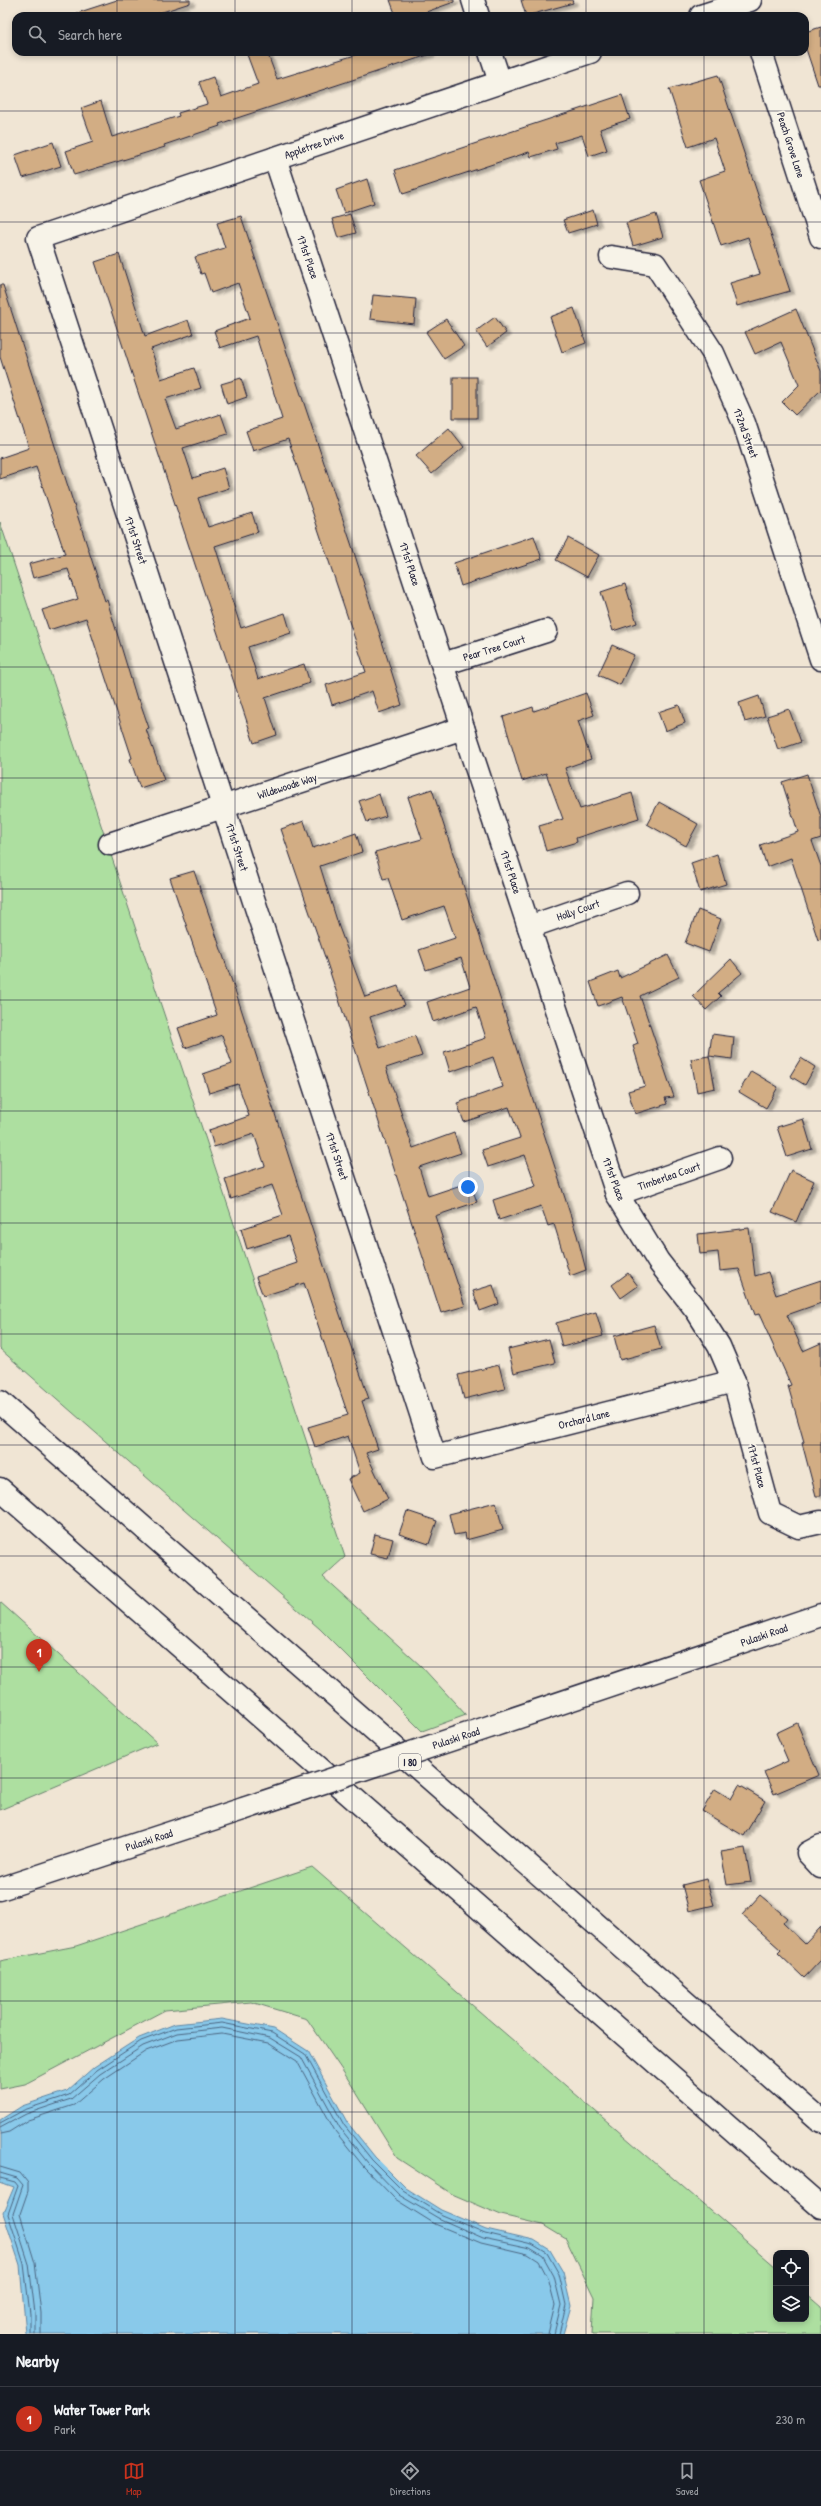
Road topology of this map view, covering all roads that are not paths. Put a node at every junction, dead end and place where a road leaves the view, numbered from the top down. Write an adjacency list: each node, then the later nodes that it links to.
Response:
1 (473, 0): 3 (main road)
2 (746, 4): 4 (main road)
3 (477, 12)
4 (716, 12)
5 (491, 56): 8 (main road)
6 (578, 56): 8 (main road, Appletree Drive)
7 (761, 56): 10 (main road, Peach Grove Lane)
8 (500, 82): 9 (main road, Appletree Drive)
9 (275, 158): 11 (main road, Appletree Drive); 15 (main road, 171st Place)
10 (821, 237)
11 (38, 238): 17 (main road, 171st Street)
12 (611, 257): 14 (main road, 172nd Street)
13 (546, 631): 15 (main road, Pear Tree Court)
14 (821, 659)
15 (443, 664): 16 (main road, 171st Place)
16 (463, 728): 17 (main road, Wildewoode Way); 20 (main road, 171st Place)
17 (224, 807): 18 (main road, Wildewoode Way); 25 (main road, 171st Street)
18 (110, 844)
19 (627, 893): 20 (main road, Holly Court)
20 (529, 926): 22 (main road, 171st Place)
21 (720, 1158): 22 (main road, Timberlea Court)
22 (617, 1194): 23 (main road, 171st Place)
23 (734, 1381): 25 (main road, Orchard Lane); 27 (main road, 171st Place)
24 (0, 1402): 30 (main road, I 80)
25 (435, 1457)
26 (0, 1489): 31 (main road)
27 (821, 1522)
28 (821, 1615): 29 (main road, Pulaski Road, bridge)
29 (0, 1888)
30 (821, 2122)
31 (821, 2207)

